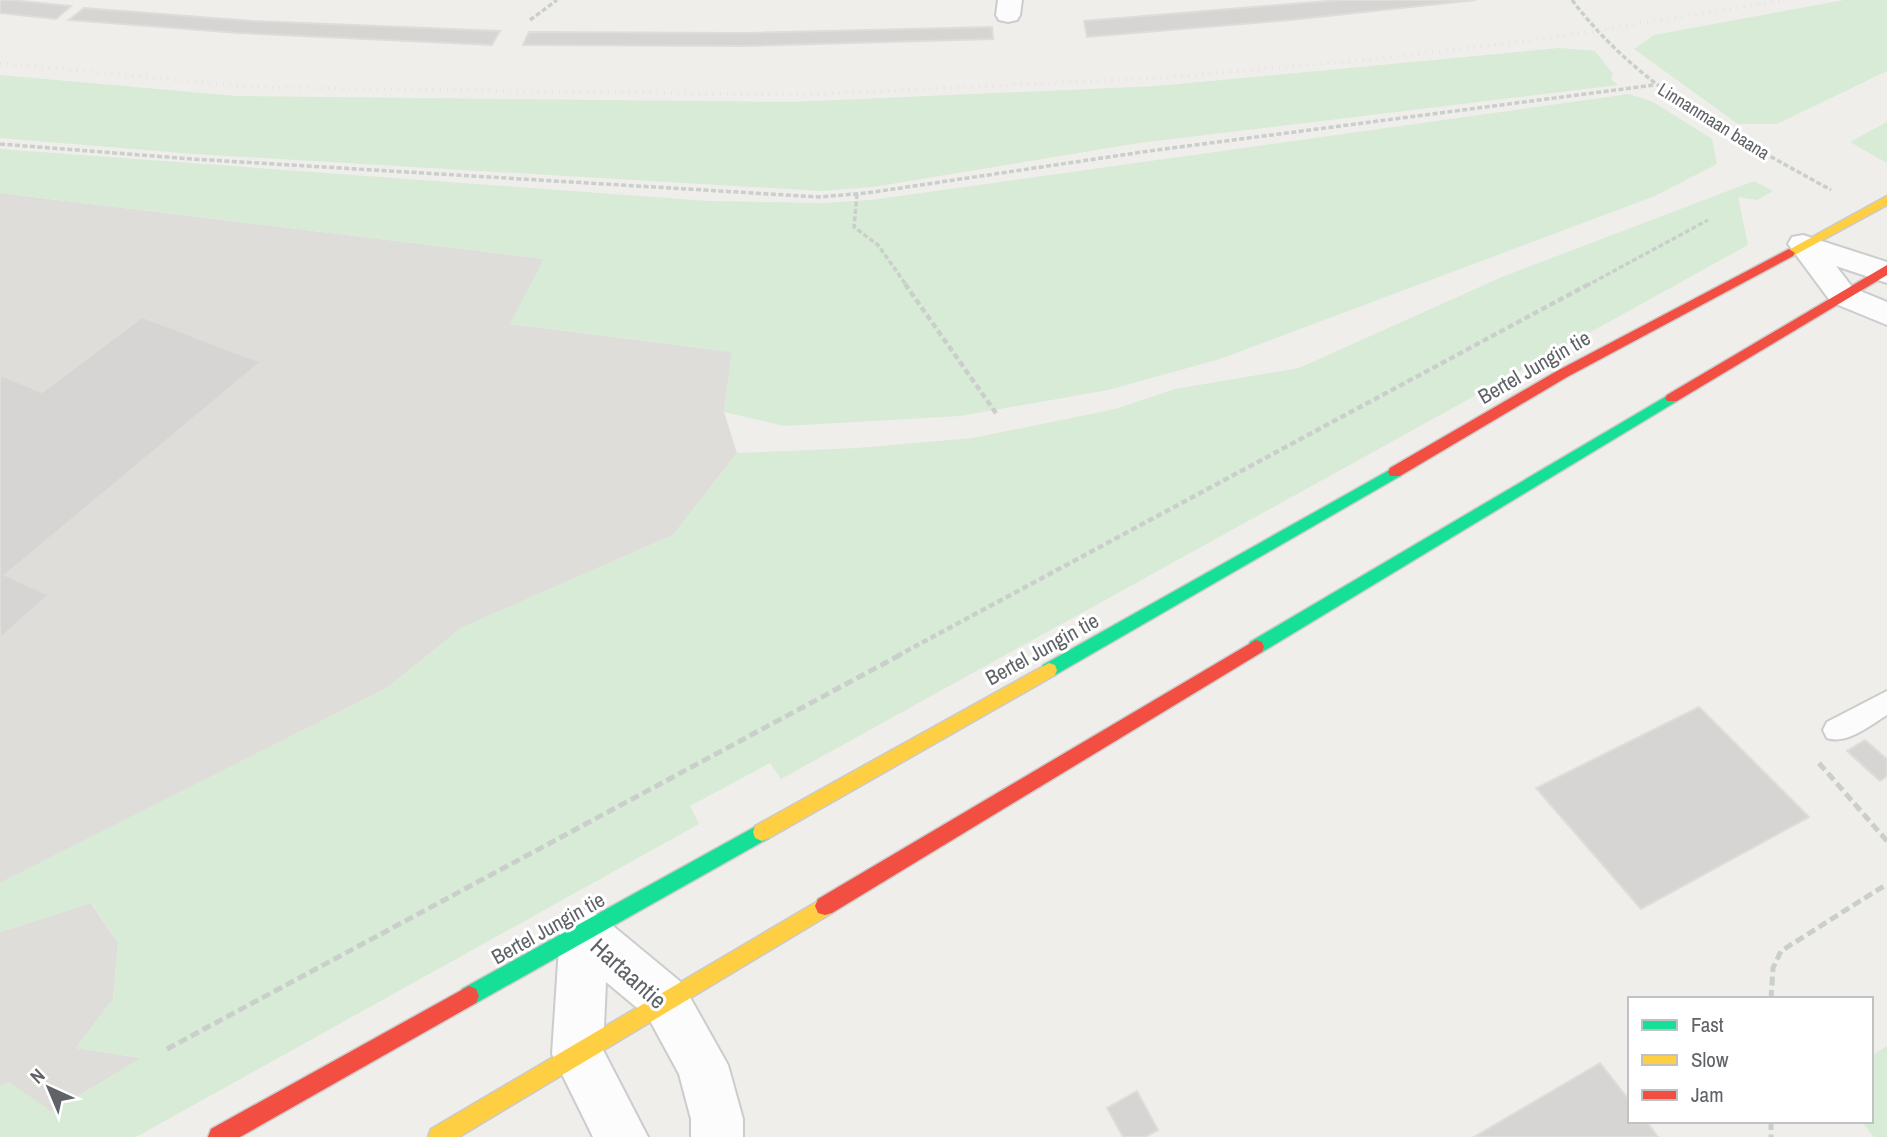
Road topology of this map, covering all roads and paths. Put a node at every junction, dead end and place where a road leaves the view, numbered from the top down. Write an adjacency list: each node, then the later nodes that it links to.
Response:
1 (557, 0): 3 (path)
2 (1572, 0): 4 (path, Linnanmaan baana)
3 (530, 20)
4 (1654, 85): 6 (path); 7 (path, Linnanmaan baana)
5 (0, 144): 6 (path)
6 (858, 194): 14 (path)
7 (1841, 196)
8 (1887, 200): 10 (main road, Bertel Jungin tie)
9 (1708, 220): 23 (path)
10 (1803, 244): 11 (street); 12 (street); 20 (main road, Bertel Jungin tie)
11 (1886, 271): 12 (main road)
12 (1842, 295): 13 (street); 22 (main road)
13 (1887, 314)
14 (998, 416)
15 (1887, 702): 16 (lane)
16 (1837, 730)
17 (1812, 755): 18 (path)
18 (1887, 841)
19 (1887, 884): 21 (path)
20 (584, 932): 22 (street, Hartaantie); 24 (street, Hartaantie); 25 (main road, Bertel Jungin tie)
21 (1771, 997)
22 (665, 1000): 24 (main road); 28 (street, Hartaantie)
23 (167, 1049)
24 (577, 1054): 26 (main road); 27 (street)
25 (219, 1137)
26 (439, 1137)
27 (622, 1137)
28 (718, 1137)

